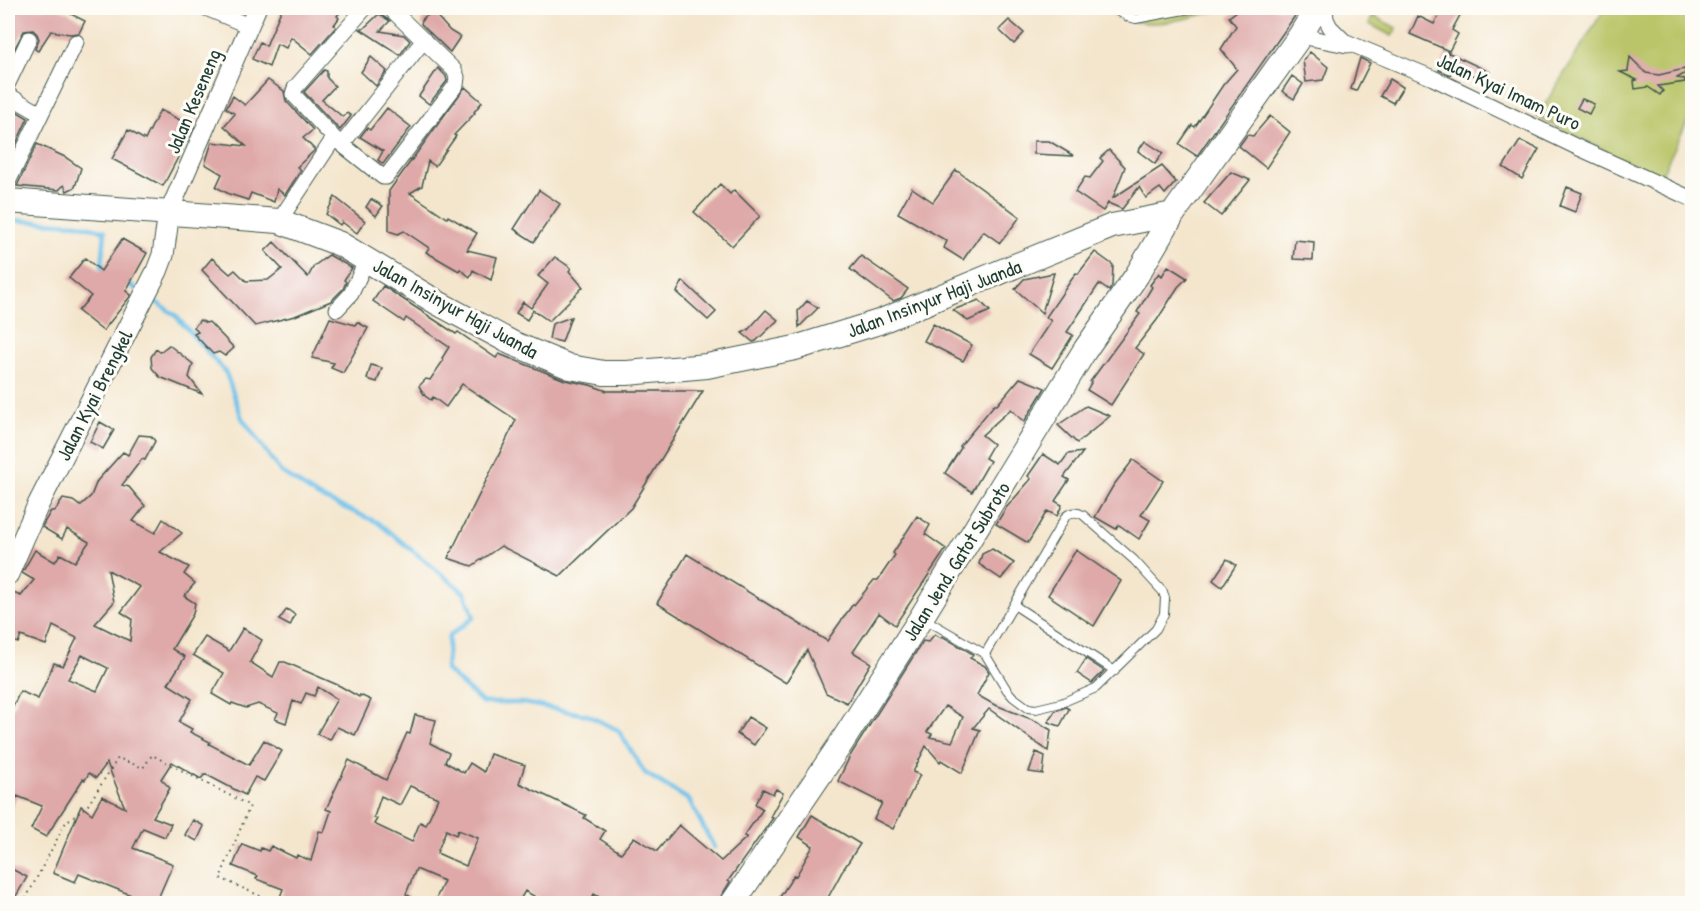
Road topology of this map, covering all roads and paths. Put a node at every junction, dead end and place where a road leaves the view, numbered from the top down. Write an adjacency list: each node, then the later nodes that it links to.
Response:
1 (206, 8): 8 (street)
2 (257, 8): 8 (street, Jalan Keseneng)
3 (365, 8): 16 (street)
4 (390, 8): 10 (street)
5 (1112, 8): 6 (lane)
6 (1195, 8)
7 (1311, 15): 12 (street); 12 (street, Jalan Kyai Imam Puro); 21 (main road, Jalan Jend. Gatot Subroto)
8 (249, 26): 20 (street, Jalan Keseneng)
9 (29, 39): 13 (street)
10 (424, 40): 16 (street); 16 (street)
11 (76, 42): 15 (street)
12 (1356, 46): 18 (street, Jalan Kyai Imam Puro)
13 (8, 83)
14 (8, 95): 15 (street)
15 (41, 114): 17 (street)
16 (338, 141): 22 (street)
17 (8, 182)
18 (1692, 199)
19 (8, 201): 20 (main road, Jalan Insinyur Haji Juanda)
20 (169, 212): 22 (main road, Jalan Insinyur Haji Juanda); 25 (main road, Jalan Kyai Brengkel)
21 (1173, 214): 23 (main road, Jalan Insinyur Haji Juanda); 27 (main road, Jalan Jend. Gatot Subroto)
22 (279, 221): 23 (main road, Jalan Insinyur Haji Juanda)
23 (367, 259): 24 (street)
24 (337, 309)
25 (8, 574)
26 (1014, 605): 28 (lane); 29 (lane); 29 (lane)
27 (921, 618): 28 (lane); 32 (main road, Jalan Jend. Gatot Subroto)
28 (985, 654): 29 (lane)
29 (1115, 671)
30 (23, 903): 31 (path)
31 (278, 903)
32 (732, 903)

